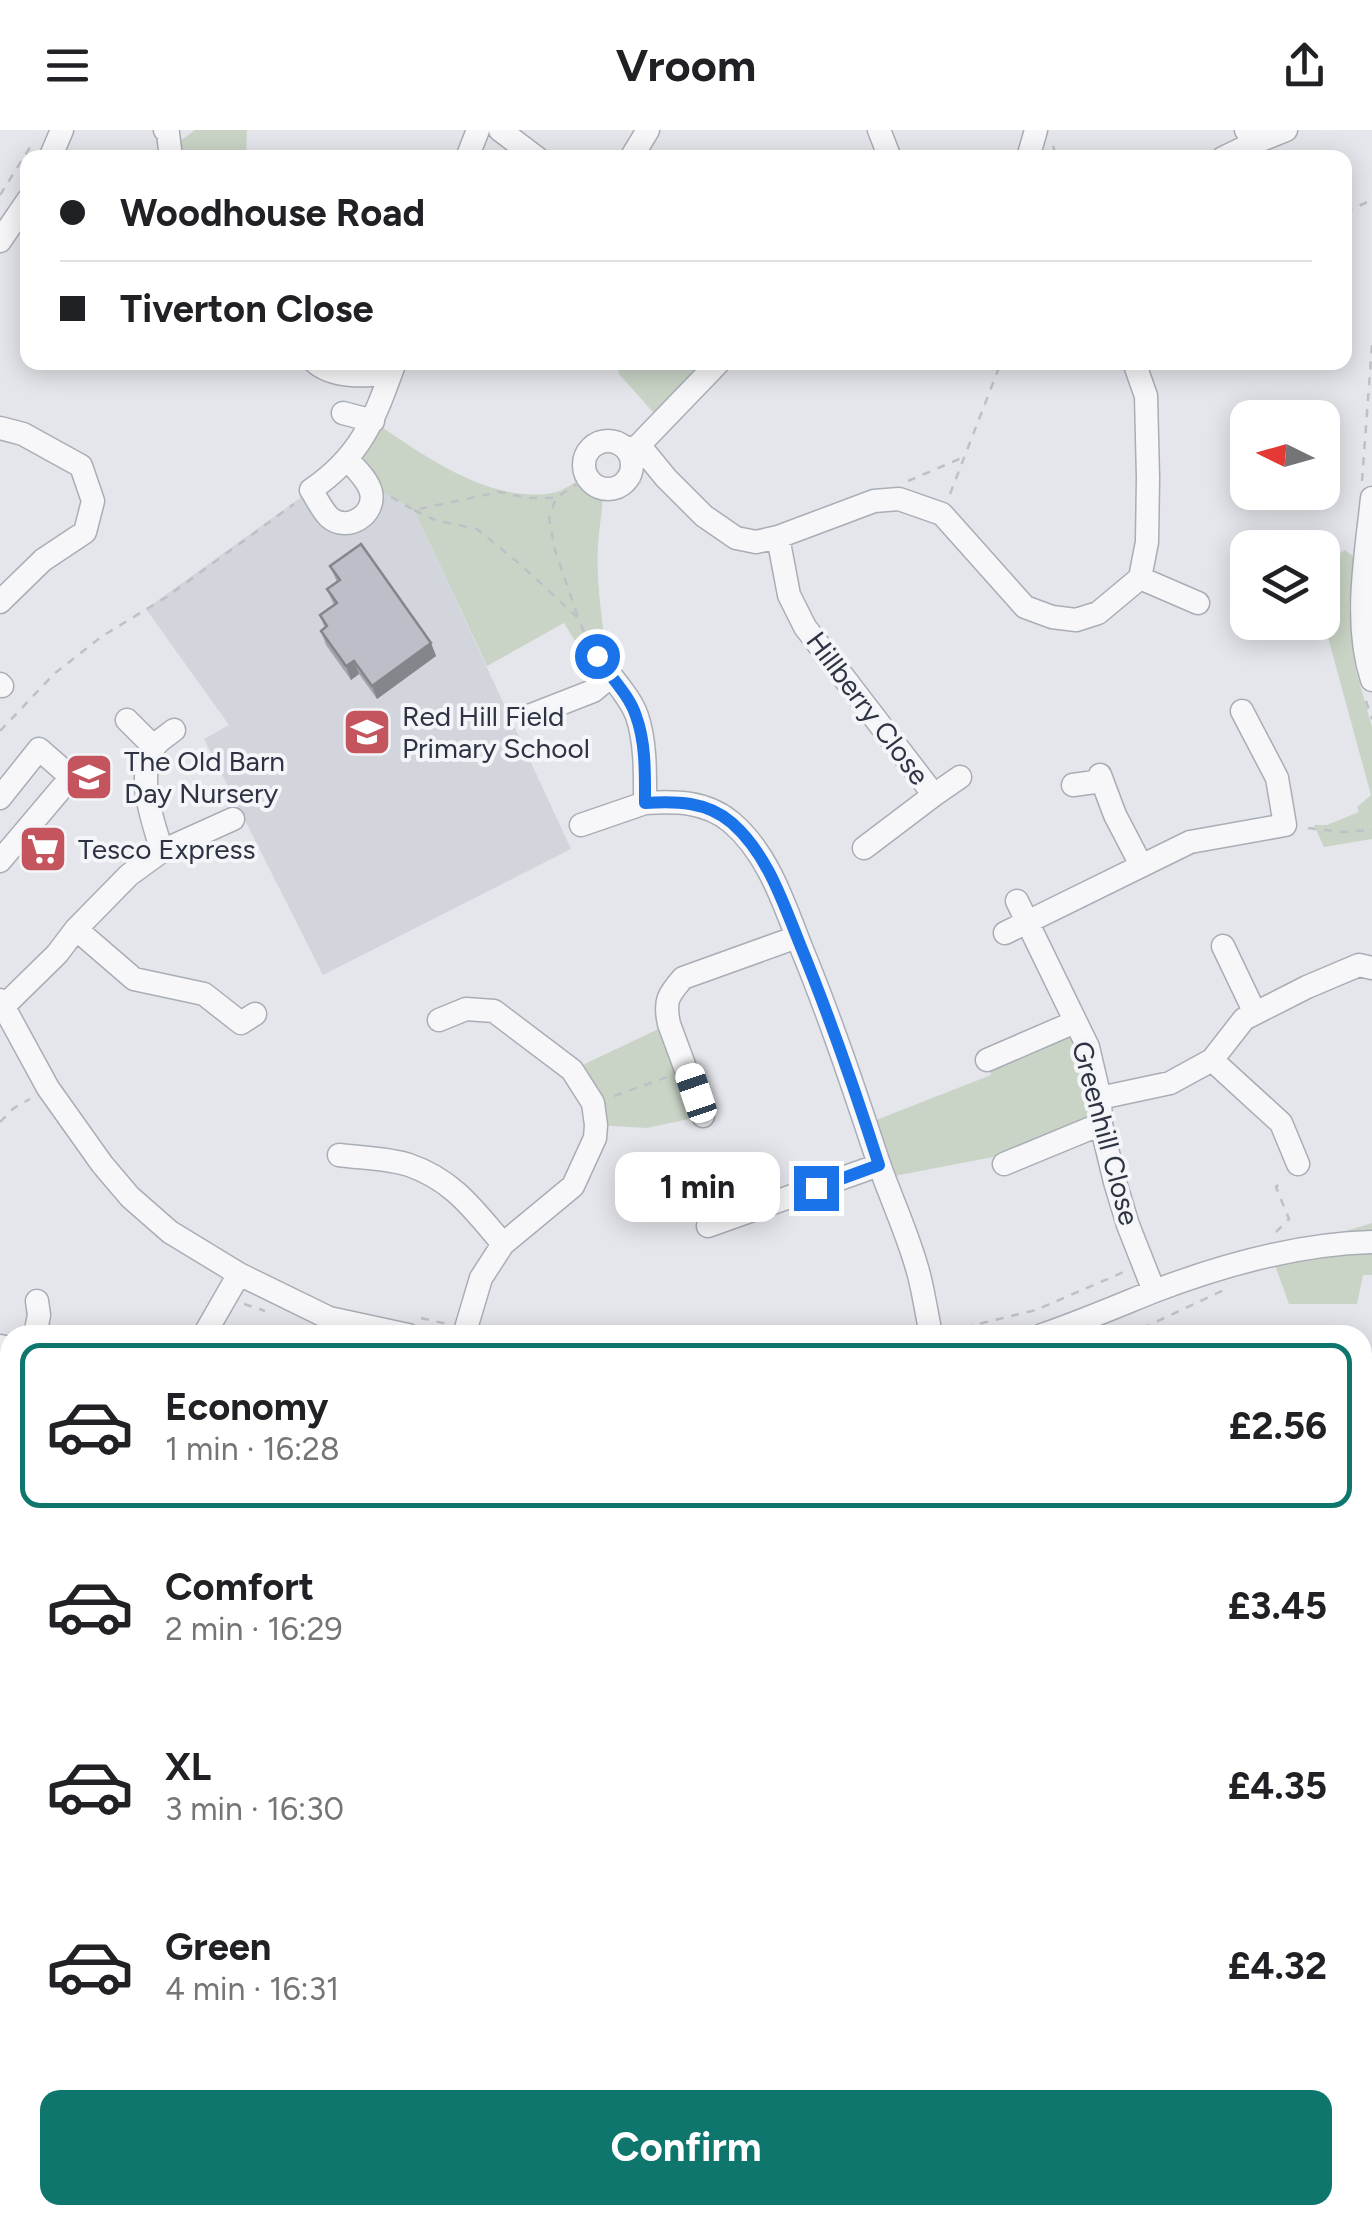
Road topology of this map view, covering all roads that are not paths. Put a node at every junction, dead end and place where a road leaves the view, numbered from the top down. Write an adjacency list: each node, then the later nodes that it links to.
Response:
1 (500, 130): 4 (street)
2 (1286, 130): 3 (street)
3 (1250, 137)
4 (527, 150)
5 (20, 212): 6 (street)
6 (0, 241)
7 (326, 370): 8 (street)
8 (388, 370)
9 (392, 370): 13 (street)
10 (711, 370): 15 (street)
11 (1137, 370): 19 (street)
12 (344, 413): 13 (street)
13 (373, 421): 16 (street)
14 (0, 428): 20 (street)
15 (634, 448): 15 (street); 18 (street)
16 (348, 460): 16 (street)
17 (1372, 498): 24 (street)
18 (778, 537): 19 (street); 32 (street, Hillberry Close)
19 (1140, 578): 21 (street)
20 (0, 602)
21 (1198, 603)
22 (597, 656): 23 (street)
23 (610, 677): 25 (street); 34 (street)
24 (1372, 680)
25 (529, 716)
26 (1273, 718): 40 (street)
27 (127, 720): 29 (street)
28 (174, 730): 29 (street)
29 (154, 746): 38 (street)
30 (960, 777): 32 (street)
31 (1073, 785): 40 (street)
32 (934, 795): 37 (street, Hillberry Close)
33 (0, 798): 39 (street)
34 (645, 803): 36 (street); 44 (street)
35 (232, 819): 38 (street)
36 (580, 825)
37 (864, 848)
38 (162, 851): 43 (street)
39 (0, 860)
40 (1141, 865): 42 (street)
41 (1016, 901): 42 (street, Greenhill Close)
42 (1016, 928): 52 (street, Greenhill Close)
43 (76, 929): 48 (street); 53 (street)
44 (797, 937): 57 (street); 62 (street)
45 (1222, 946): 50 (street)
46 (1372, 968): 50 (street)
47 (506, 990): 49 (street)
48 (2, 1003): 68 (street)
49 (494, 1011): 51 (street); 67 (street)
50 (1254, 1013): 54 (street)
51 (439, 1020)
52 (1076, 1022): 55 (street); 56 (street, Greenhill Close)
53 (240, 1024)
54 (1212, 1060): 56 (street); 61 (street)
55 (1001, 1063)
56 (1100, 1098): 58 (street, Greenhill Close)
57 (703, 1116)
58 (1101, 1124): 60 (street); 69 (street, Greenhill Close)
59 (356, 1150): 67 (street)
60 (1004, 1164)
61 (1298, 1164)
62 (879, 1165): 63 (street); 75 (street)
63 (752, 1210): 64 (street); 65 (street)
64 (708, 1226)
65 (759, 1234)
66 (1372, 1242): 69 (street)
67 (503, 1244): 74 (street)
68 (239, 1274): 72 (street); 73 (street)
69 (1154, 1291): 76 (street)
70 (37, 1301): 71 (street)
71 (38, 1325)
72 (210, 1325)
73 (408, 1325)
74 (467, 1325)
75 (928, 1325)
76 (1090, 1325)

